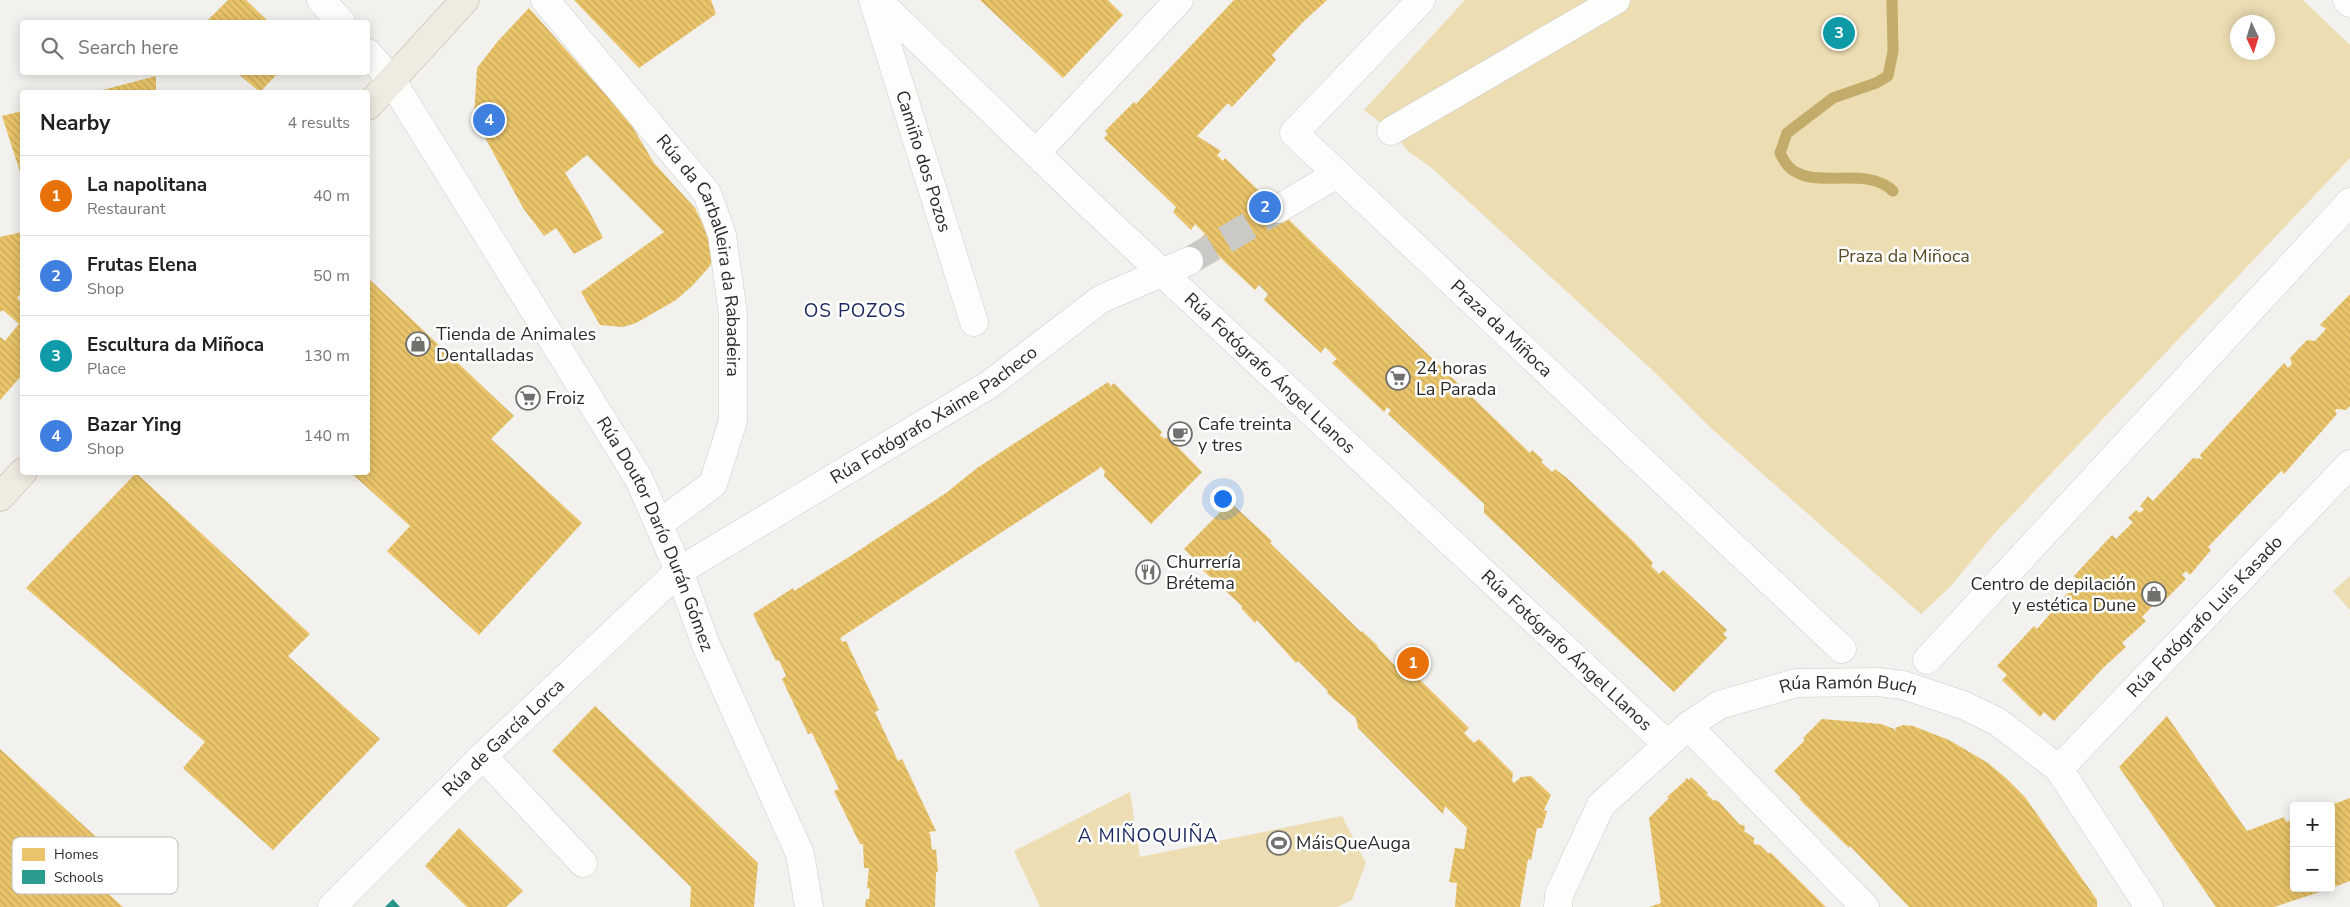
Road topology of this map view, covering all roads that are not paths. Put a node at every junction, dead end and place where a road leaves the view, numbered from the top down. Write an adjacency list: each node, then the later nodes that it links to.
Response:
1 (321, 0): 9 (street)
2 (465, 0): 11 (main road)
3 (545, 0): 24 (street, Rúa da Carballeira da Rabadeira)
4 (873, 0): 20 (street, Camiño dos Pozos)
5 (877, 0): 14 (street, Rúa Fotógrafo Ángel Llanos)
6 (1179, 0): 14 (street)
7 (1421, 0): 15 (street, Praza da Miñoca)
8 (1616, 0): 13 (street)
9 (339, 20)
10 (370, 56): 11 (street, Rúa Doutor Darío Durán Gómez)
11 (392, 81): 12 (main road); 24 (street, Rúa Doutor Darío Durán Gómez)
12 (370, 104)
13 (1391, 131)
14 (1036, 153): 19 (street, Rúa Fotógrafo Ángel Llanos)
15 (1337, 174): 17 (street); 26 (street, Praza da Miñoca)
16 (2350, 202): 27 (street)
17 (1278, 209)
18 (1189, 261): 19 (street, Rúa Fotógrafo Xaime Pacheco)
19 (1162, 271): 25 (street, Rúa Fotógrafo Xaime Pacheco); 29 (street, Rúa Fotógrafo Ángel Llanos)
20 (974, 322)
21 (2350, 464): 31 (street, Rúa Fotógrafo Luis Kasado)
22 (20, 475): 23 (main road)
23 (0, 497)
24 (658, 524): 25 (street, Rúa Doutor Darío Durán Gómez)
25 (679, 571): 30 (street, Rúa de García Lorca); 34 (street, Rúa Doutor Darío Durán Gómez)
26 (1842, 649)
27 (1926, 660)
28 (1688, 726): 29 (street, Rúa Ramón Buch); 31 (street, Rúa Ramón Buch); 36 (street)
29 (1667, 744): 35 (street, Rúa Ramón Buch)
30 (483, 756): 32 (street); 33 (street, Rúa de García Lorca)
31 (2059, 769): 37 (street, Rúa Ramón Buch)
32 (583, 863)
33 (332, 907)
34 (809, 907)
35 (1558, 907)
36 (1865, 907)
37 (2149, 907)

